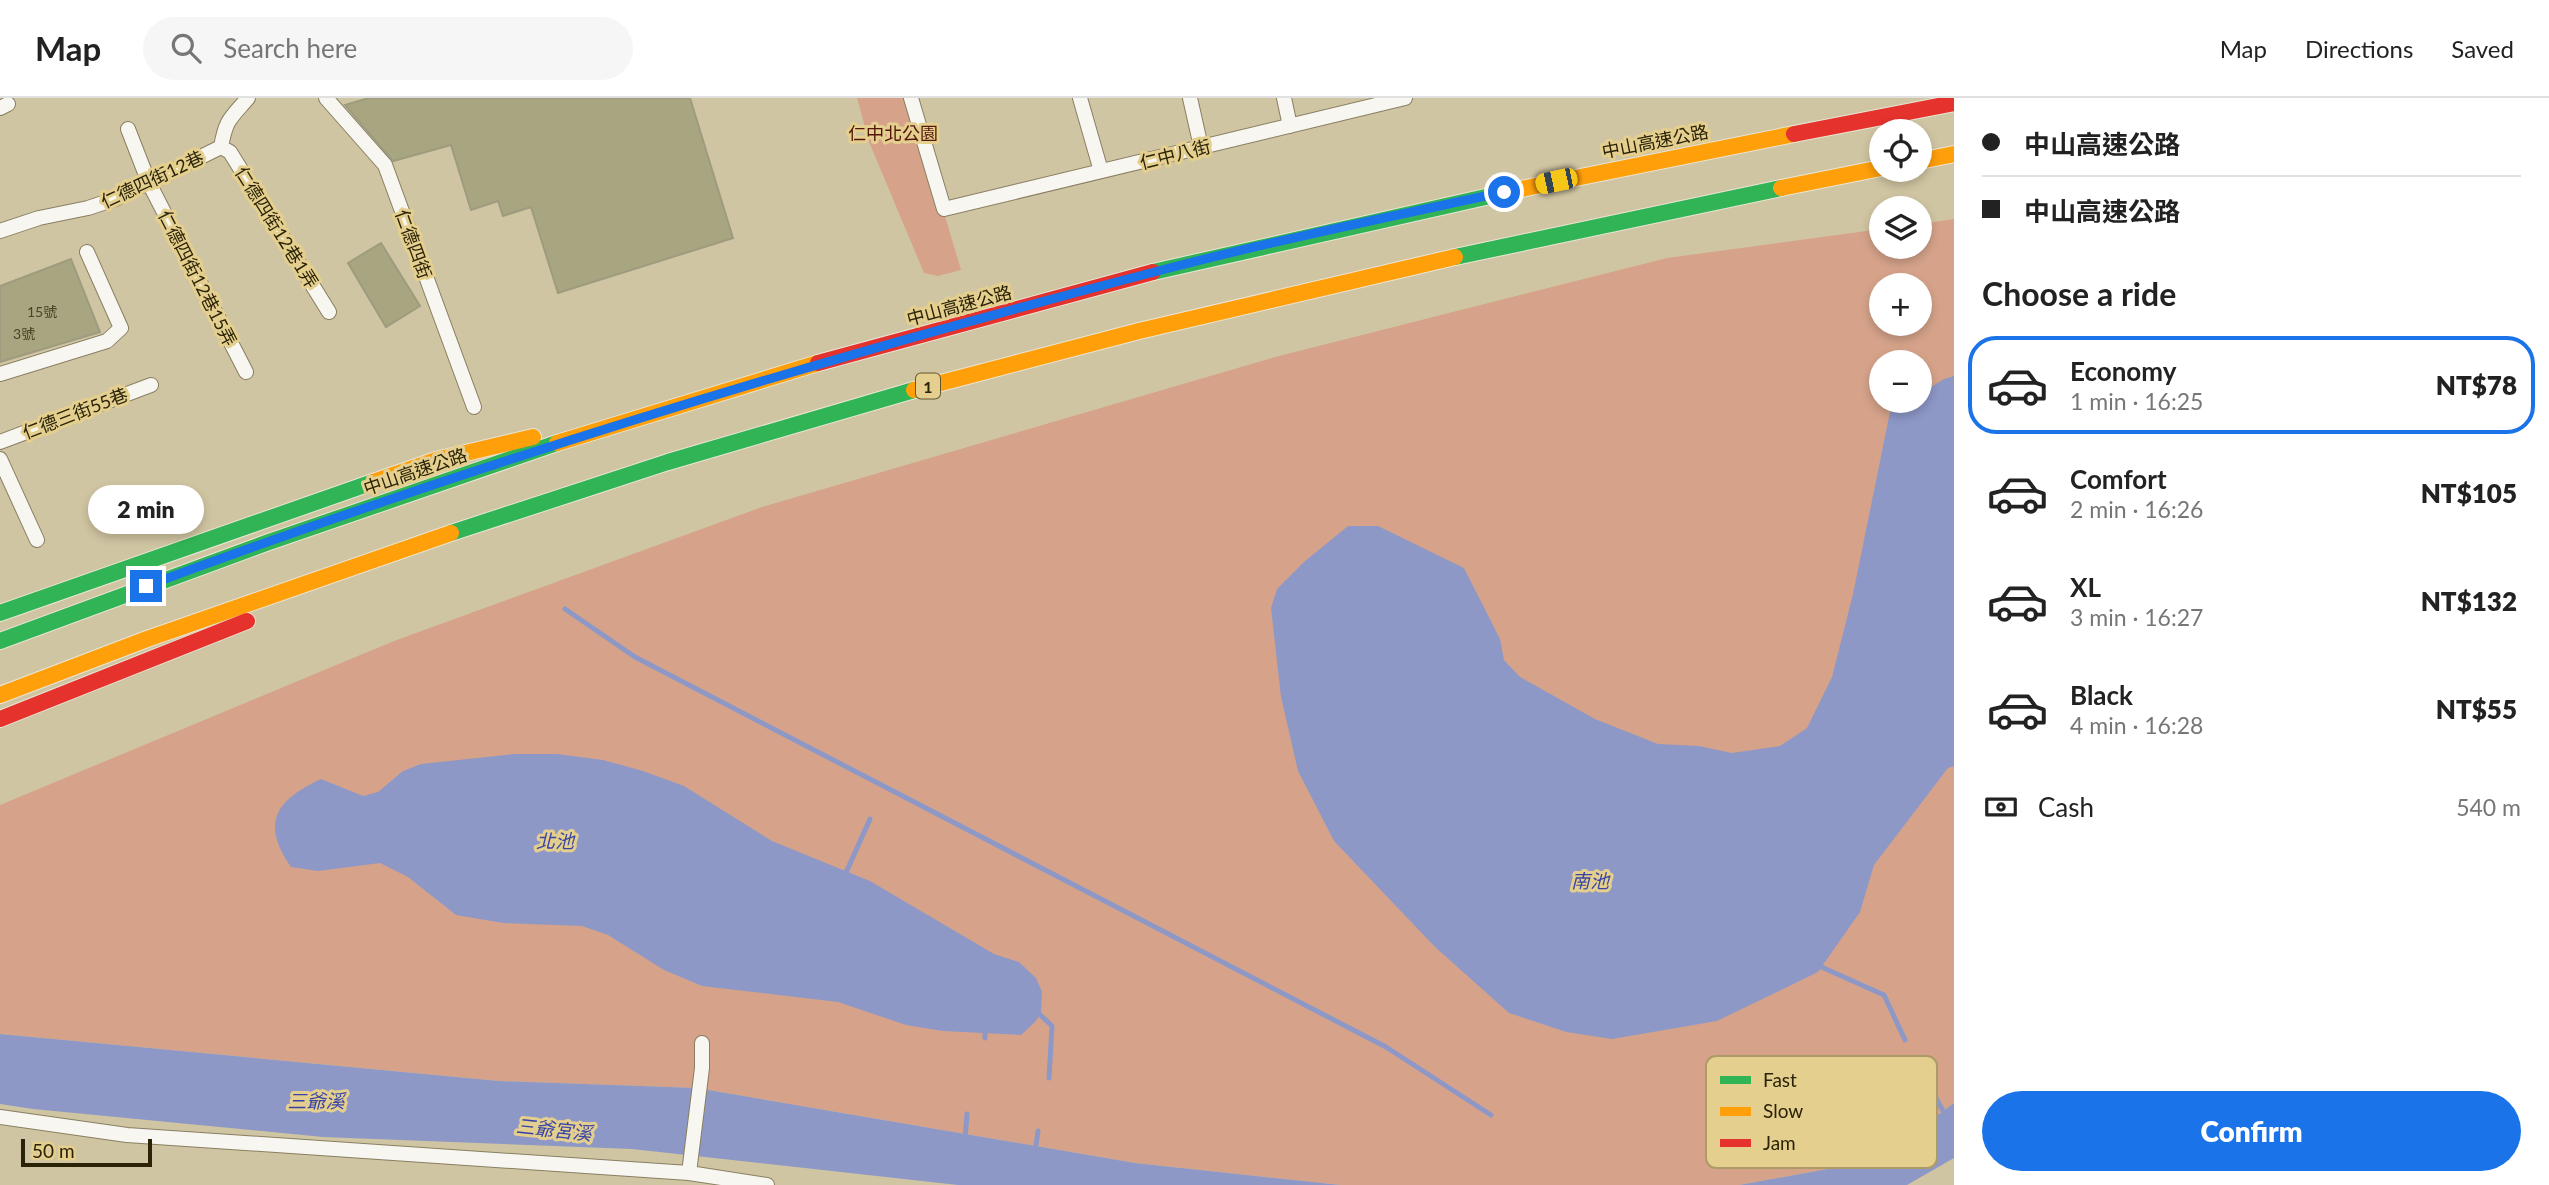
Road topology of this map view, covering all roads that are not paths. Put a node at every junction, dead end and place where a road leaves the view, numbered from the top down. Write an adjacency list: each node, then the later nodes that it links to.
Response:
1 (248, 98): 11 (street, 仁德四街12巷)
2 (327, 98): 25 (street, 仁德四街)
3 (1080, 98): 16 (street)
4 (1190, 98): 12 (street)
5 (1284, 98): 9 (street)
6 (1405, 98): 9 (street, 仁中八街)
7 (914, 99): 16 (street, 仁中八街)
8 (1954, 103): 24 (highway, 中山高速公路)
9 (1290, 126): 12 (street, 仁中八街)
10 (128, 129): 17 (street, 仁德四街12巷15弄)
11 (221, 147): 17 (street, 仁德四街12巷); 20 (street, 仁德四街12巷1弄)
12 (1201, 147): 16 (street, 仁中八街)
13 (1954, 154): 14 (highway)
14 (1932, 159)
15 (1869, 170): 28 (highway, 1)
16 (1101, 172)
17 (149, 183): 18 (street, 仁德四街12巷); 21 (street, 仁德四街12巷15弄)
18 (0, 232)
19 (87, 252): 22 (street)
20 (329, 313)
21 (246, 372)
22 (0, 374)
23 (151, 385): 26 (street, 仁德三街55巷)
24 (710, 395): 30 (highway); 31 (highway, 中山高速公路)
25 (474, 407)
26 (0, 442)
27 (0, 459): 29 (street)
28 (460, 527): 32 (highway, 1); 33 (highway)
29 (37, 540)
30 (0, 612)
31 (0, 641)
32 (0, 695)
33 (0, 719)
34 (702, 1043): 36 (street)
35 (0, 1117): 36 (street)
36 (690, 1167): 37 (street)
37 (767, 1185)

